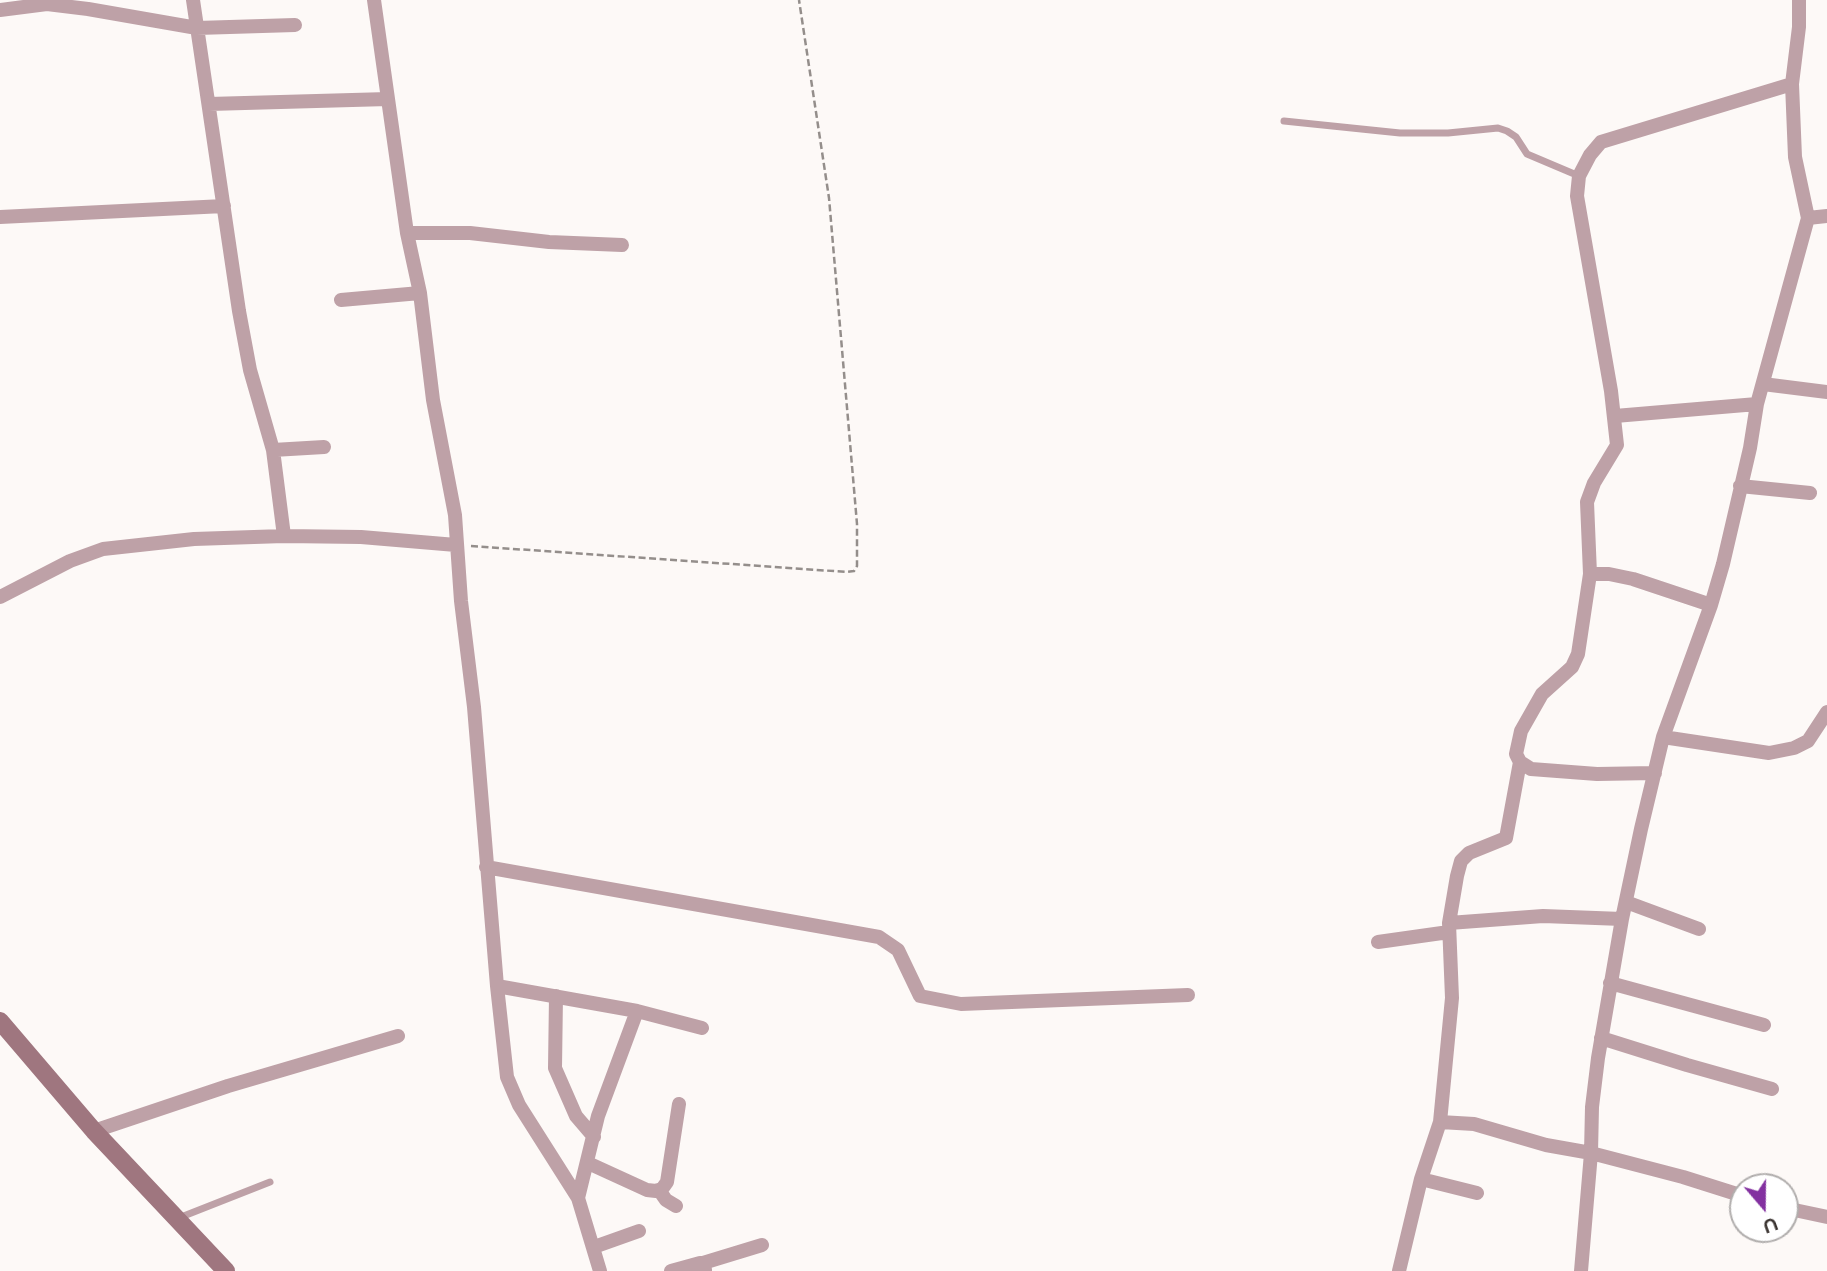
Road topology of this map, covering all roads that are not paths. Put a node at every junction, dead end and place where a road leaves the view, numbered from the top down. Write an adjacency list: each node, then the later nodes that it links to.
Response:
1 (193, 0): 6 (street)
2 (374, 0): 8 (street)
3 (1799, 0): 7 (street)
4 (0, 10): 6 (street)
5 (295, 25): 6 (street)
6 (197, 28): 9 (street)
7 (1792, 84): 11 (street); 15 (street)
8 (388, 99): 9 (street); 16 (street)
9 (209, 104): 12 (street)
10 (1284, 121): 11 (lane)
11 (1579, 176): 23 (street)
12 (224, 206): 14 (street); 25 (street)
13 (1827, 216): 15 (street)
14 (0, 217)
15 (1808, 218): 20 (street)
16 (407, 233): 17 (street); 18 (street)
17 (622, 244)
18 (420, 293): 19 (street); 29 (street)
19 (341, 300)
20 (1763, 384): 21 (street); 22 (street)
21 (1827, 392)
22 (1757, 404): 23 (street); 26 (street)
23 (1615, 416): 30 (street)
24 (324, 447): 25 (street)
25 (273, 450): 28 (street)
26 (1741, 486): 27 (street); 32 (street)
27 (1810, 493)
28 (284, 536): 29 (street); 31 (street)
29 (456, 545): 37 (street)
30 (1590, 574): 32 (street); 35 (street)
31 (0, 597)
32 (1711, 606): 34 (street)
33 (1827, 712): 34 (street)
34 (1663, 737): 36 (street)
35 (1520, 762): 36 (street); 40 (street)
36 (1655, 772): 38 (street)
37 (486, 867): 44 (street); 45 (street)
38 (1626, 902): 39 (street); 41 (street)
39 (1622, 919): 40 (street); 43 (street)
40 (1449, 928): 42 (street); 55 (street)
41 (1699, 929)
42 (1378, 942)
43 (1610, 983): 49 (street); 52 (street)
44 (497, 986): 46 (street); 65 (street)
45 (1188, 995)
46 (556, 996): 47 (street); 57 (street)
47 (637, 1011): 50 (street); 57 (street)
48 (0, 1021): 56 (street)
49 (1764, 1025)
50 (702, 1028)
51 (398, 1036): 56 (street)
52 (1601, 1038): 53 (street); 58 (street)
53 (1772, 1089)
54 (679, 1104): 62 (street)
55 (1440, 1122): 58 (street); 60 (street)
56 (94, 1131): 69 (street)
57 (594, 1137): 59 (street)
58 (1591, 1153): 63 (street); 78 (street)
59 (588, 1163): 62 (street); 65 (street)
60 (1421, 1179): 64 (street); 77 (street)
61 (270, 1182): 69 (lane)
62 (659, 1190): 66 (street)
63 (1729, 1191)
64 (1477, 1193)
65 (578, 1198): 72 (street)
66 (676, 1206)
67 (1799, 1211): 68 (street)
68 (1827, 1217)
69 (176, 1219): 74 (street)
70 (639, 1231): 72 (street)
71 (762, 1245): 73 (street)
72 (594, 1247): 75 (street)
73 (704, 1267): 76 (street)
74 (226, 1271)
75 (600, 1271)
76 (671, 1271)
77 (1399, 1271)
78 (1581, 1271)

